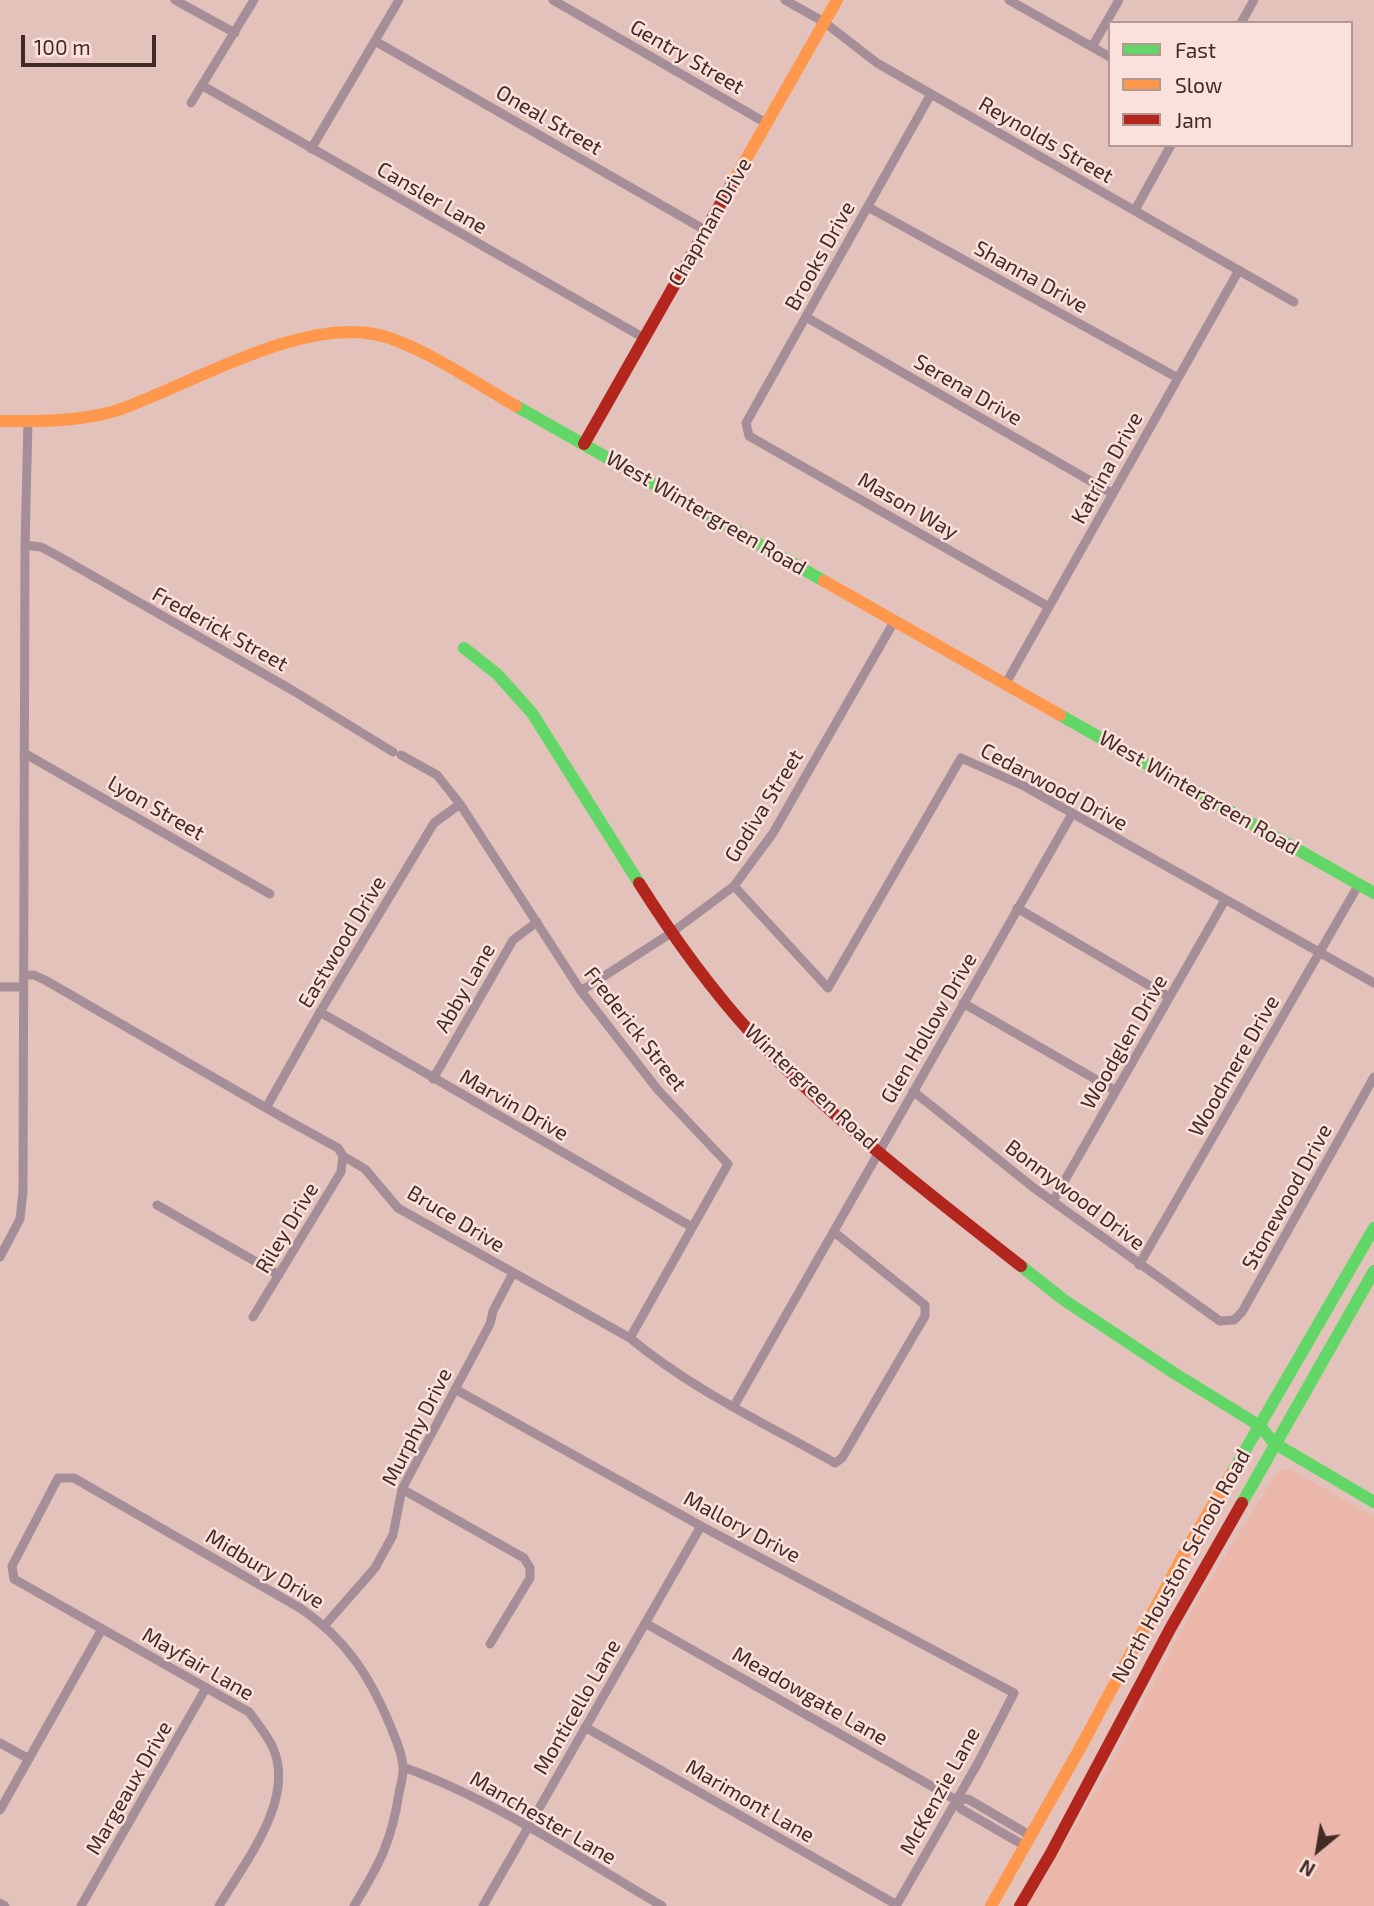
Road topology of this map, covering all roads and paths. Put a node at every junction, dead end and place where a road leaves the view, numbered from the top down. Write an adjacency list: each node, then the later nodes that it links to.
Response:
1 (175, 0): 12 (street)
2 (254, 0): 12 (street)
3 (399, 0): 13 (street)
4 (553, 0): 19 (street, Gentry Street)
5 (786, 0): 11 (street, Reynolds Street)
6 (837, 0): 11 (main road, Chapman Drive)
7 (1009, 0): 14 (street)
8 (1119, 0): 14 (street)
9 (1254, 0): 10 (street)
10 (1242, 21)
11 (824, 22): 17 (street, Reynolds Street); 19 (main road, Chapman Drive)
12 (235, 33): 16 (street)
13 (375, 41): 21 (street); 24 (street, Oneal Street)
14 (1091, 47): 15 (street)
15 (1108, 56)
16 (203, 86): 18 (street); 21 (street, Cansler Lane)
17 (930, 94): 22 (street, Brooks Drive); 23 (street, Reynolds Street)
18 (191, 103)
19 (766, 123): 24 (main road, Chapman Drive)
20 (1170, 147): 23 (street)
21 (311, 149): 28 (street, Cansler Lane)
22 (868, 206): 27 (street, Brooks Drive); 29 (street, Shanna Drive)
23 (1135, 210): 25 (street, Reynolds Street)
24 (705, 230): 28 (main road, Chapman Drive)
25 (1239, 270): 26 (street, Reynolds Street); 29 (street, Katrina Drive)
26 (1294, 302)
27 (806, 317): 32 (street, Brooks Drive); 34 (street, Serena Drive)
28 (644, 338): 33 (main road, Chapman Drive)
29 (1178, 378): 34 (street, Katrina Drive)
30 (0, 421): 31 (main road, West Wintergreen Road)
31 (28, 421): 33 (main road, West Wintergreen Road); 35 (street)
32 (749, 436): 36 (street, Mason Way)
33 (584, 444): 37 (main road, West Wintergreen Road)
34 (1113, 494): 36 (street, Katrina Drive)
35 (25, 545): 40 (street); 41 (street, Frederick Street)
36 (1049, 607): 39 (street, Katrina Drive)
37 (895, 620): 39 (main road, West Wintergreen Road); 44 (street, Godiva Street)
38 (464, 648): 50 (main road, Wintergreen Road)
39 (1006, 683): 43 (main road, West Wintergreen Road)
40 (24, 753): 46 (street, Lyon Street); 52 (street)
41 (460, 804): 49 (street, Frederick Street); 59 (street, Eastwood Drive)
42 (1072, 814): 44 (street, Cedarwood Drive); 47 (street, Cedarwood Drive); 48 (street, Glen Hollow Drive)
43 (1359, 884): 45 (main road, West Wintergreen Road); 51 (street, Woodmere Drive)
44 (734, 886): 50 (street, Godiva Street)
45 (1374, 893)
46 (270, 894)
47 (1225, 900): 51 (street, Cedarwood Drive); 57 (street, Woodglen Drive)
48 (1017, 908): 57 (street); 58 (street, Glen Hollow Drive)
49 (537, 922): 56 (street, Frederick Street); 61 (street, Abby Lane)
50 (671, 933): 56 (street, Godiva Street); 65 (main road, Wintergreen Road)
51 (1319, 952): 53 (street, Cedarwood Drive); 73 (street, Woodmere Drive)
52 (24, 975): 55 (street); 64 (street, Bruce Drive)
53 (1374, 983)
54 (0, 987): 55 (street)
55 (23, 987): 72 (street)
56 (581, 991): 69 (street, Frederick Street)
57 (1169, 998): 63 (street, Woodglen Drive)
58 (963, 1003): 62 (street, Glen Hollow Drive); 63 (street)
59 (320, 1012): 61 (street, Marvin Drive); 64 (street, Eastwood Drive)
60 (1374, 1077): 78 (street, Stonewood Drive)
61 (433, 1079): 69 (street, Marvin Drive)
62 (913, 1091): 65 (street, Glen Hollow Drive); 67 (street, Bonnywood Drive)
63 (1116, 1091): 67 (street, Woodglen Drive)
64 (267, 1108): 66 (street, Bruce Drive)
65 (878, 1151): 71 (street, Glen Hollow Drive); 82 (main road, Wintergreen Road)
66 (343, 1156): 75 (street, Bruce Drive); 76 (street, Riley Drive)
67 (1053, 1201): 73 (street, Bonnywood Drive)
68 (158, 1205): 76 (street)
69 (692, 1227): 79 (street, Frederick Street)
70 (1374, 1228): 82 (main road, North Houston School Road)
71 (834, 1232): 81 (street, Glen Hollow Drive); 81 (street, Bruce Drive)
72 (0, 1257)
73 (1139, 1265): 78 (street, Bonnywood Drive)
74 (1374, 1271): 83 (main road, North Houston School Road)
75 (513, 1273): 79 (street, Bruce Drive); 80 (street, Murphy Drive)
76 (279, 1275): 77 (street, Riley Drive)
77 (254, 1317)
78 (1220, 1321)
79 (630, 1338): 81 (street, Bruce Drive)
80 (456, 1389): 85 (street, Murphy Drive); 87 (street, Mallory Drive)
81 (734, 1406)
82 (1260, 1426): 83 (main road); 101 (main road, North Houston School Road)
83 (1274, 1443): 86 (main road); 102 (main road, North Houston School Road)
84 (58, 1478): 89 (street, Midbury Drive); 90 (street, Mayfair Lane)
85 (402, 1489): 89 (street, Murphy Drive); 91 (street)
86 (1374, 1502)
87 (701, 1526): 88 (street, Monticello Lane); 93 (street, Mallory Drive)
88 (645, 1623): 94 (street, Monticello Lane); 98 (street, Meadowgate Lane)
89 (325, 1625): 97 (street, Midbury Drive)
90 (102, 1629): 92 (street, Mayfair Lane); 96 (street)
91 (490, 1644)
92 (206, 1688): 107 (street, Margeaux Drive); 108 (street, Mayfair Lane)
93 (1014, 1693): 98 (street, McKenzie Lane)
94 (585, 1727): 100 (street, Monticello Lane); 105 (street, Marimont Lane)
95 (0, 1743): 96 (street)
96 (29, 1759): 99 (street)
97 (403, 1767): 100 (street, Manchester Lane); 109 (street, Midbury Drive)
98 (956, 1800): 101 (street, Meadowgate Lane); 105 (street, McKenzie Lane)
99 (0, 1810)
100 (528, 1829): 103 (street, Manchester Lane); 110 (street, Monticello Lane)
101 (1028, 1841): 102 (main road); 112 (main road, North Houston School Road)
102 (1051, 1853): 113 (main road, North Houston School Road)
103 (645, 1902): 111 (street, Manchester Lane)
104 (0, 1903): 106 (street)
105 (897, 1905)
106 (5, 1906)
107 (81, 1906)
108 (219, 1906)
109 (354, 1906)
110 (483, 1906)
111 (662, 1906)
112 (991, 1906)
113 (1020, 1906)

